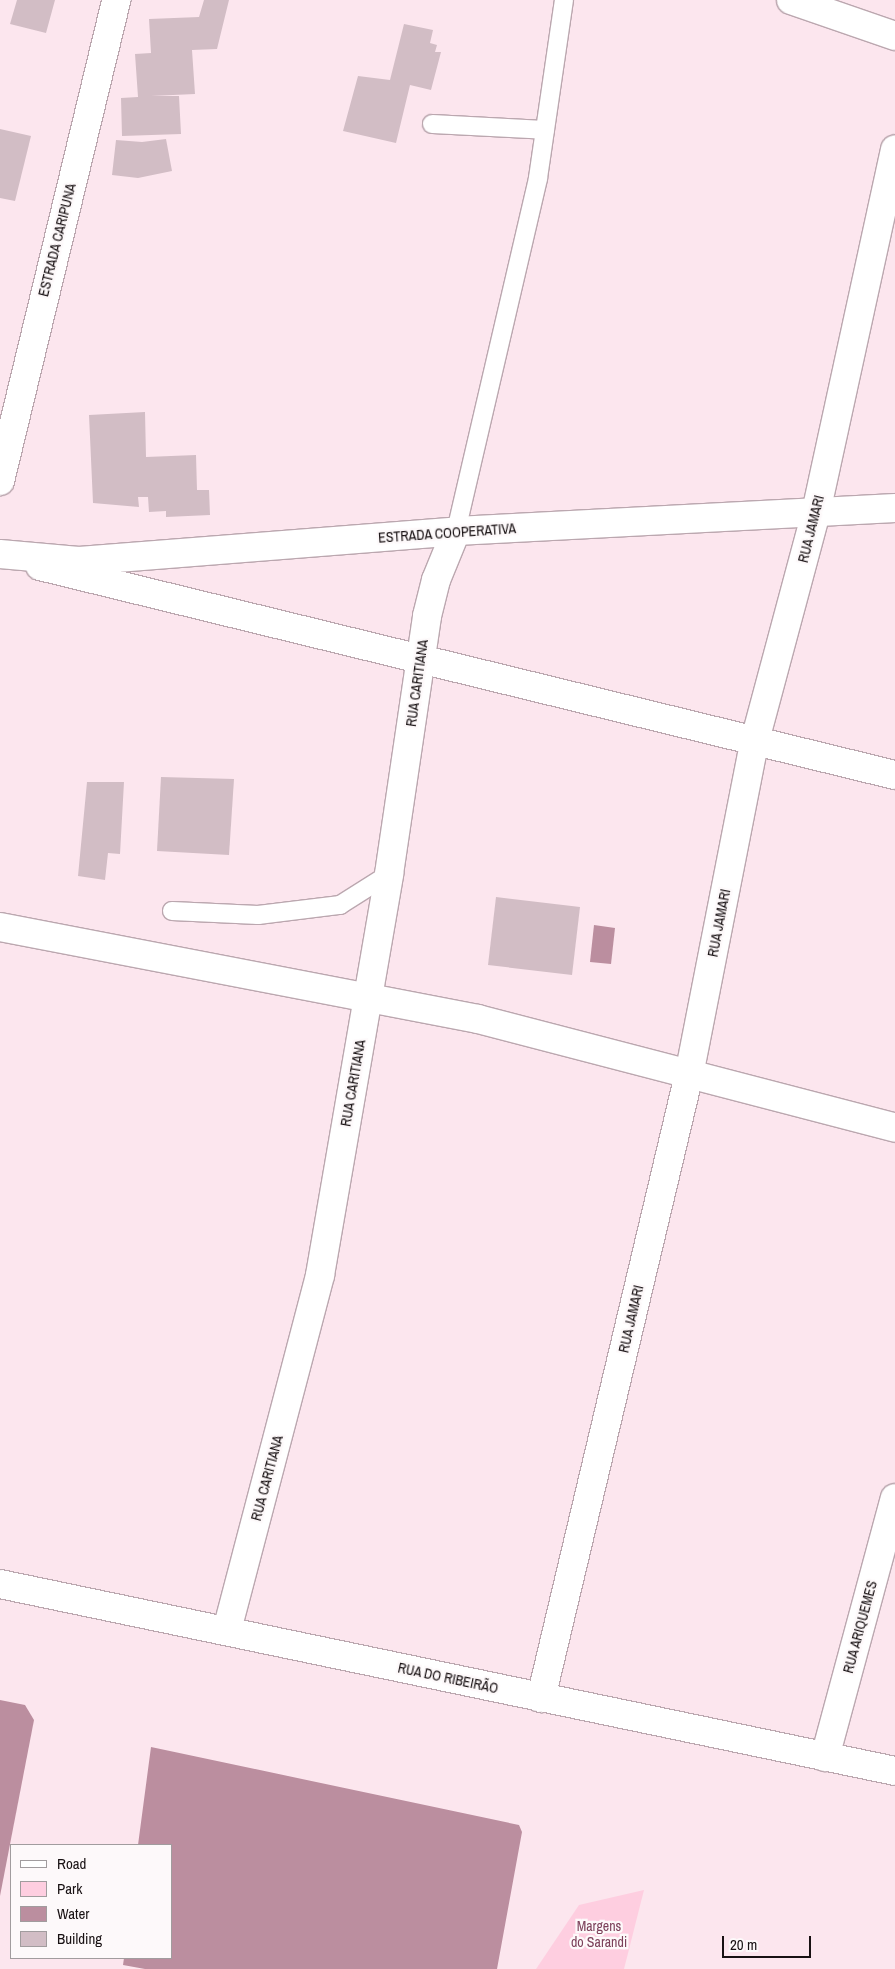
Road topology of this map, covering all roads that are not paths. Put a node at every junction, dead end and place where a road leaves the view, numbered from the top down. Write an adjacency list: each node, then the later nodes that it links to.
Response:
1 (116, 0): 8 (street, ESTRADA CARIPUNA)
2 (564, 0): 6 (lane)
3 (791, 0): 4 (street)
4 (895, 36)
5 (432, 124): 6 (lane)
6 (545, 130): 11 (lane)
7 (895, 149): 10 (street, RUA JAMARI)
8 (0, 481)
9 (895, 508): 10 (street, ESTRADA COOPERATIVA)
10 (816, 512): 11 (street, ESTRADA COOPERATIVA); 14 (street, RUA JAMARI)
11 (456, 531): 12 (street, ESTRADA COOPERATIVA); 13 (street, RUA CARITIANA)
12 (0, 555): 13 (street)
13 (421, 657): 14 (street); 16 (street, RUA CARITIANA)
14 (755, 740): 15 (street); 20 (street, RUA JAMARI)
15 (895, 775)
16 (389, 874): 17 (lane); 19 (street, RUA CARITIANA)
17 (172, 911)
18 (0, 927): 19 (street)
19 (368, 998): 20 (street); 24 (street, RUA CARITIANA)
20 (689, 1076): 21 (street); 25 (street, RUA JAMARI)
21 (895, 1128)
22 (895, 1498): 26 (street, RUA ARIQUEMES)
23 (0, 1584): 24 (street, RUA DO RIBEIRÃO)
24 (226, 1630): 25 (street, RUA DO RIBEIRÃO)
25 (541, 1698): 26 (street, RUA DO RIBEIRÃO)
26 (825, 1757): 27 (street, RUA DO RIBEIRÃO)
27 (895, 1771)

